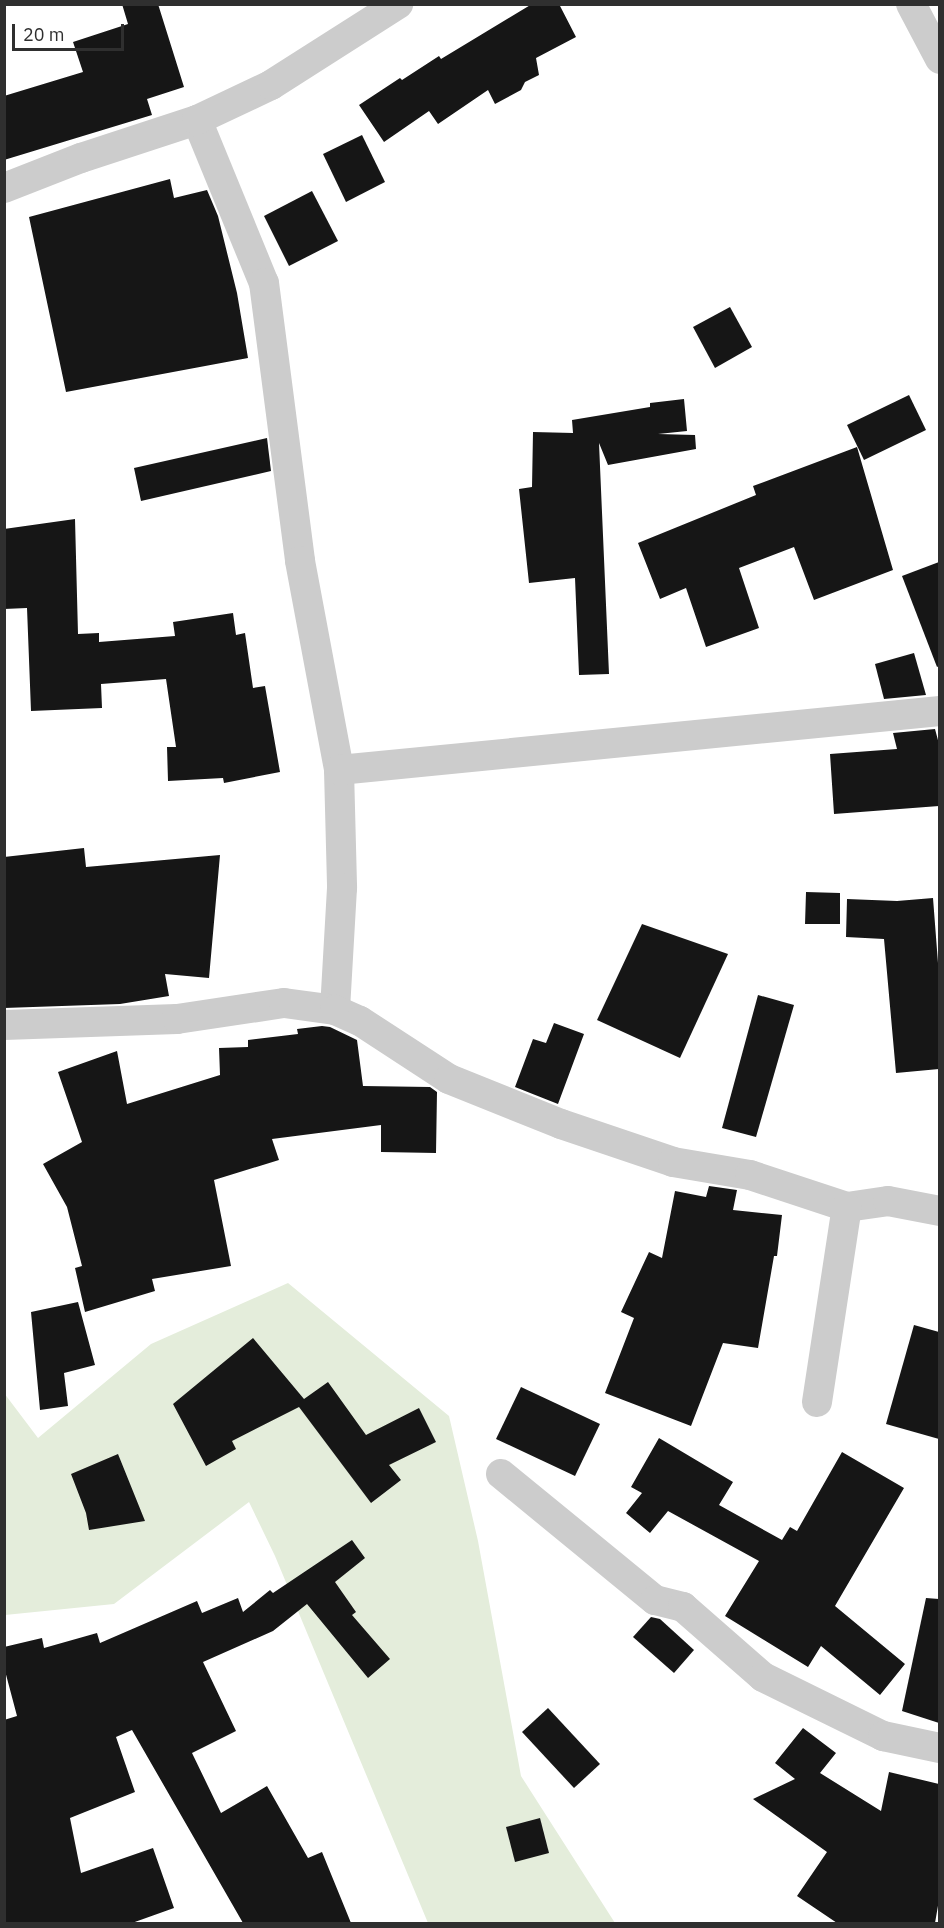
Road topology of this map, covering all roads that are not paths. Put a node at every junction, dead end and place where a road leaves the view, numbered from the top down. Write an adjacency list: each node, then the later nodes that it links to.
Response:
1 (398, 4): 4 (street)
2 (911, 4): 3 (street)
3 (939, 59)
4 (197, 120): 5 (street); 7 (street)
5 (4, 188)
6 (939, 711): 7 (street)
7 (339, 770): 8 (street)
8 (335, 1010): 9 (street); 10 (street)
9 (4, 1025)
10 (847, 1207): 11 (street); 12 (street)
11 (939, 1211)
12 (817, 1402)
13 (501, 1474): 14 (street)
14 (939, 1748)

